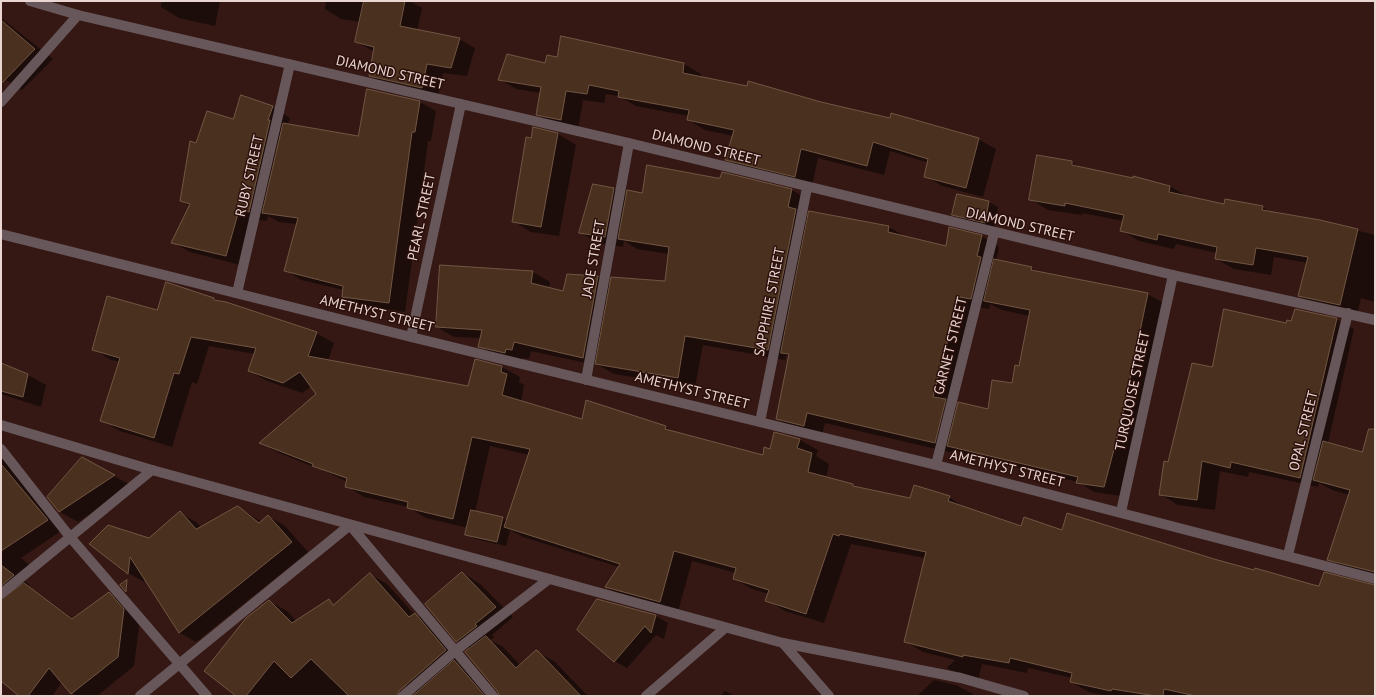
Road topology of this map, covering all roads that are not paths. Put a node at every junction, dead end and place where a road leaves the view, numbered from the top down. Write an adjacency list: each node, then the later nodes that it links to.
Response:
1 (30, 1): 2 (street, DIAMOND STREET)
2 (78, 15): 3 (street, DIAMOND STREET); 4 (street)
3 (290, 64): 5 (street, DIAMOND STREET); 11 (street, RUBY STREET)
4 (1, 102)
5 (461, 104): 6 (street, DIAMOND STREET); 14 (street, PEARL STREET)
6 (629, 144): 7 (street, DIAMOND STREET); 15 (street, JADE STREET)
7 (807, 188): 8 (street, DIAMOND STREET); 16 (street, SAPPHIRE STREET)
8 (994, 233): 10 (street, DIAMOND STREET); 19 (street, GARNET STREET)
9 (1, 234): 11 (street, AMETHYST STREET)
10 (1173, 276): 12 (street, DIAMOND STREET); 21 (street, TURQUOISE STREET)
11 (237, 294): 14 (street, AMETHYST STREET)
12 (1348, 313): 13 (street, DIAMOND STREET); 24 (street, OPAL STREET)
13 (1375, 320)
14 (411, 337): 15 (street, AMETHYST STREET)
15 (586, 380): 16 (street, AMETHYST STREET)
16 (760, 422): 19 (street, AMETHYST STREET)
17 (1, 425): 20 (street)
18 (1, 449): 23 (street)
19 (936, 465): 21 (street, AMETHYST STREET)
20 (152, 470): 22 (street); 23 (street)
21 (1121, 512): 24 (street, AMETHYST STREET)
22 (350, 525): 25 (street); 30 (street); 31 (street)
23 (70, 537): 27 (street); 31 (street)
24 (1288, 556): 26 (street, AMETHYST STREET)
25 (549, 579): 28 (street); 30 (street)
26 (1375, 579)
27 (1, 594)
28 (725, 628): 29 (street); 36 (street)
29 (784, 644): 37 (street); 38 (street)
30 (455, 651): 34 (street); 35 (street)
31 (180, 664): 32 (street); 33 (street)
32 (140, 696)
33 (207, 696)
34 (403, 696)
35 (493, 696)
36 (646, 696)
37 (829, 696)
38 (1024, 696)

